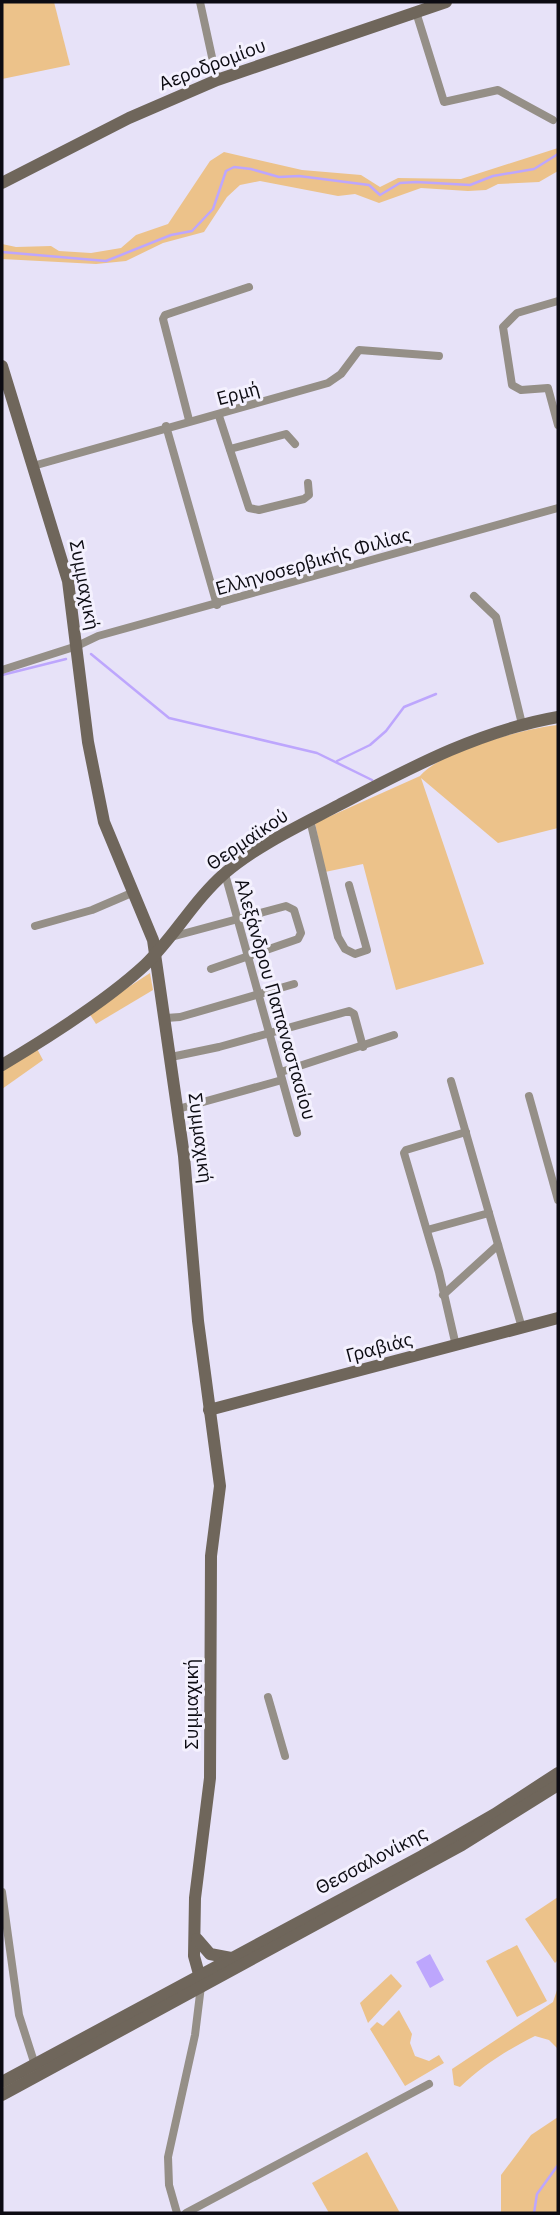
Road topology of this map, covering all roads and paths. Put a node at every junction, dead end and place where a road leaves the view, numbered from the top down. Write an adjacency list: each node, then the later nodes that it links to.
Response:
1 (200, 2): 4 (street)
2 (446, 2): 3 (street, Αεροδρομίου)
3 (416, 12): 4 (street, Αεροδρομίου); 5 (street)
4 (217, 80): 6 (street, Αεροδρομίου)
5 (553, 120)
6 (2, 183)
7 (249, 287): 12 (street)
8 (558, 301): 13 (street)
9 (439, 356): 11 (street, Ερμή)
10 (2, 366): 17 (street, Συμμαχική)
11 (219, 416): 12 (street, Ερμή); 16 (street)
12 (189, 420): 14 (street, Ερμή)
13 (558, 425)
14 (166, 426): 17 (street, Ερμή); 21 (street)
15 (295, 444): 16 (street)
16 (230, 449): 18 (street)
17 (33, 466): 22 (street, Συμμαχική)
18 (307, 483)
19 (558, 508): 21 (street, Ελληνοσερβικής Φιλίας)
20 (474, 596): 25 (street)
21 (217, 605): 22 (street, Ελληνοσερβικής Φιλίας)
22 (77, 646): 23 (street, Ελληνοσερβικής Φιλίας); 29 (street, Συμμαχική)
23 (2, 670)
24 (558, 717): 25 (street, Θερμαϊκού)
25 (522, 724): 26 (street, Θερμαϊκού)
26 (310, 820): 27 (street, Θερμαϊκού); 28 (street)
27 (225, 874): 30 (street, Αλεξάνδρου Παπαναστασίου); 32 (street, Θερμαϊκού)
28 (349, 885)
29 (134, 892): 31 (street); 33 (street, Συμμαχική)
30 (237, 918): 32 (street); 34 (street, Αλεξάνδρου Παπαναστασίου); 34 (street)
31 (35, 926)
32 (169, 937): 33 (street, Θερμαϊκού)
33 (156, 952): 38 (street, Συμμαχική); 43 (street, Θερμαϊκού)
34 (248, 957): 35 (street); 37 (street, Αλεξάνδρου Παπαναστασίου)
35 (211, 969)
36 (294, 984): 37 (street)
37 (259, 994): 38 (street); 39 (street, Αλεξάνδρου Παπαναστασίου)
38 (166, 1018): 42 (street, Συμμαχική)
39 (270, 1033): 41 (street); 42 (street); 44 (street, Αλεξάνδρου Παπαναστασίου)
40 (394, 1035): 41 (street)
41 (363, 1047): 44 (street)
42 (171, 1056): 47 (street, Συμμαχική)
43 (2, 1065)
44 (281, 1076): 47 (street); 49 (street, Αλεξάνδρου Παπαναστασίου)
45 (451, 1081): 48 (street)
46 (529, 1096): 50 (street)
47 (178, 1109): 58 (street, Συμμαχική)
48 (466, 1132): 51 (street); 52 (street)
49 (297, 1133)
50 (558, 1200)
51 (489, 1213): 52 (street); 53 (street)
52 (427, 1230): 54 (street)
53 (498, 1245): 54 (street); 56 (street)
54 (443, 1295): 57 (street)
55 (558, 1318): 56 (street, Γραβιάς)
56 (522, 1328): 57 (street, Γραβιάς)
57 (456, 1346): 58 (street, Γραβιάς)
58 (209, 1410): 64 (street, Συμμαχική)
59 (268, 1697): 60 (street)
60 (285, 1756)
61 (558, 1773): 65 (street, Θεσσαλονίκης)
62 (558, 1785): 66 (street, Θεσσαλονίκης)
63 (2, 1892): 67 (street)
64 (197, 1938): 65 (street); 66 (street, Συμμαχική)
65 (234, 1958): 66 (street, Θεσσαλονίκης)
66 (204, 1978): 67 (street); 70 (street); 71 (street)
67 (36, 2065): 68 (street)
68 (2, 2082)
69 (429, 2084): 72 (street)
70 (2, 2095)
71 (177, 2213)
72 (187, 2213)

